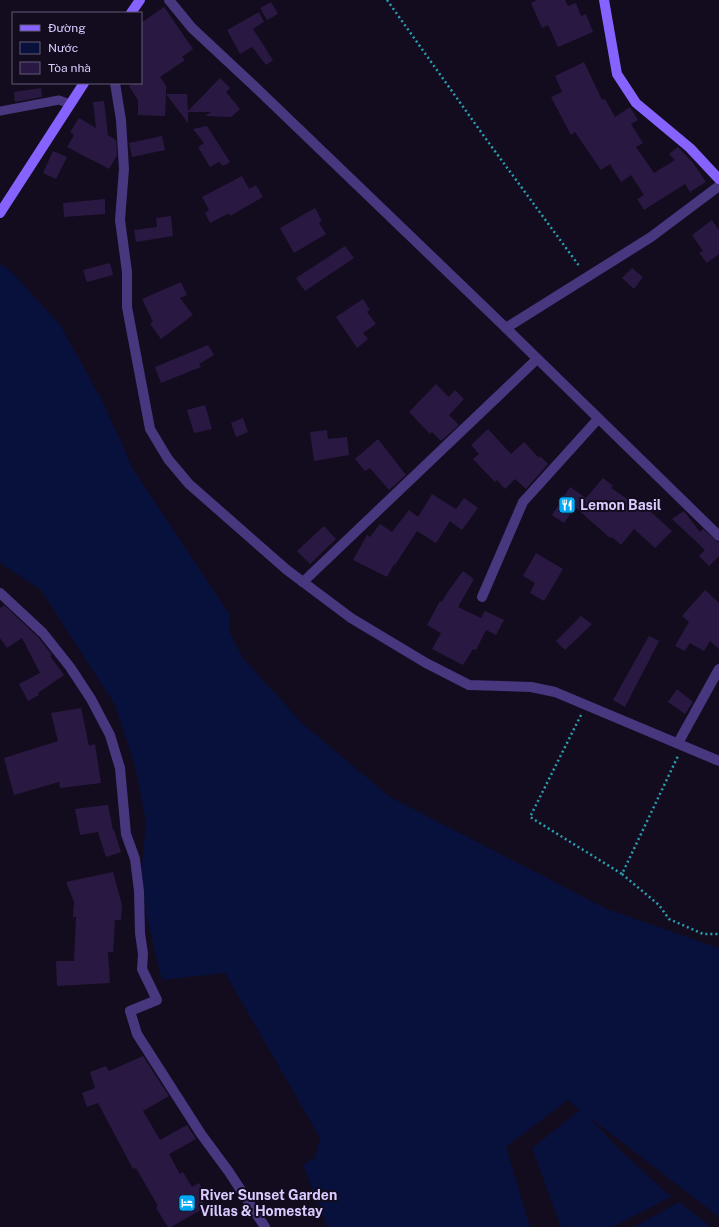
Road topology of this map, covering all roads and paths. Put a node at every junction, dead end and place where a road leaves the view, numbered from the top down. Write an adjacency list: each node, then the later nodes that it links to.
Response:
1 (140, 0): 5 (street)
2 (169, 0): 14 (street)
3 (388, 0): 13 (path)
4 (604, 0): 10 (street)
5 (132, 12)
6 (83, 84): 8 (street)
7 (115, 84): 18 (street)
8 (70, 104): 9 (lane); 12 (street)
9 (0, 111)
10 (719, 179)
11 (719, 186): 13 (street)
12 (0, 214)
13 (588, 277): 14 (street)
14 (506, 328): 15 (street)
15 (537, 359): 16 (street); 18 (street)
16 (598, 419): 17 (street); 20 (street)
17 (719, 536)
18 (302, 582): 22 (street)
19 (0, 593): 27 (street)
20 (482, 597)
21 (719, 669): 23 (street)
22 (586, 705): 23 (street); 25 (path)
23 (681, 744): 24 (street); 25 (path)
24 (719, 761)
25 (622, 874): 26 (path)
26 (719, 934)
27 (265, 1227)

